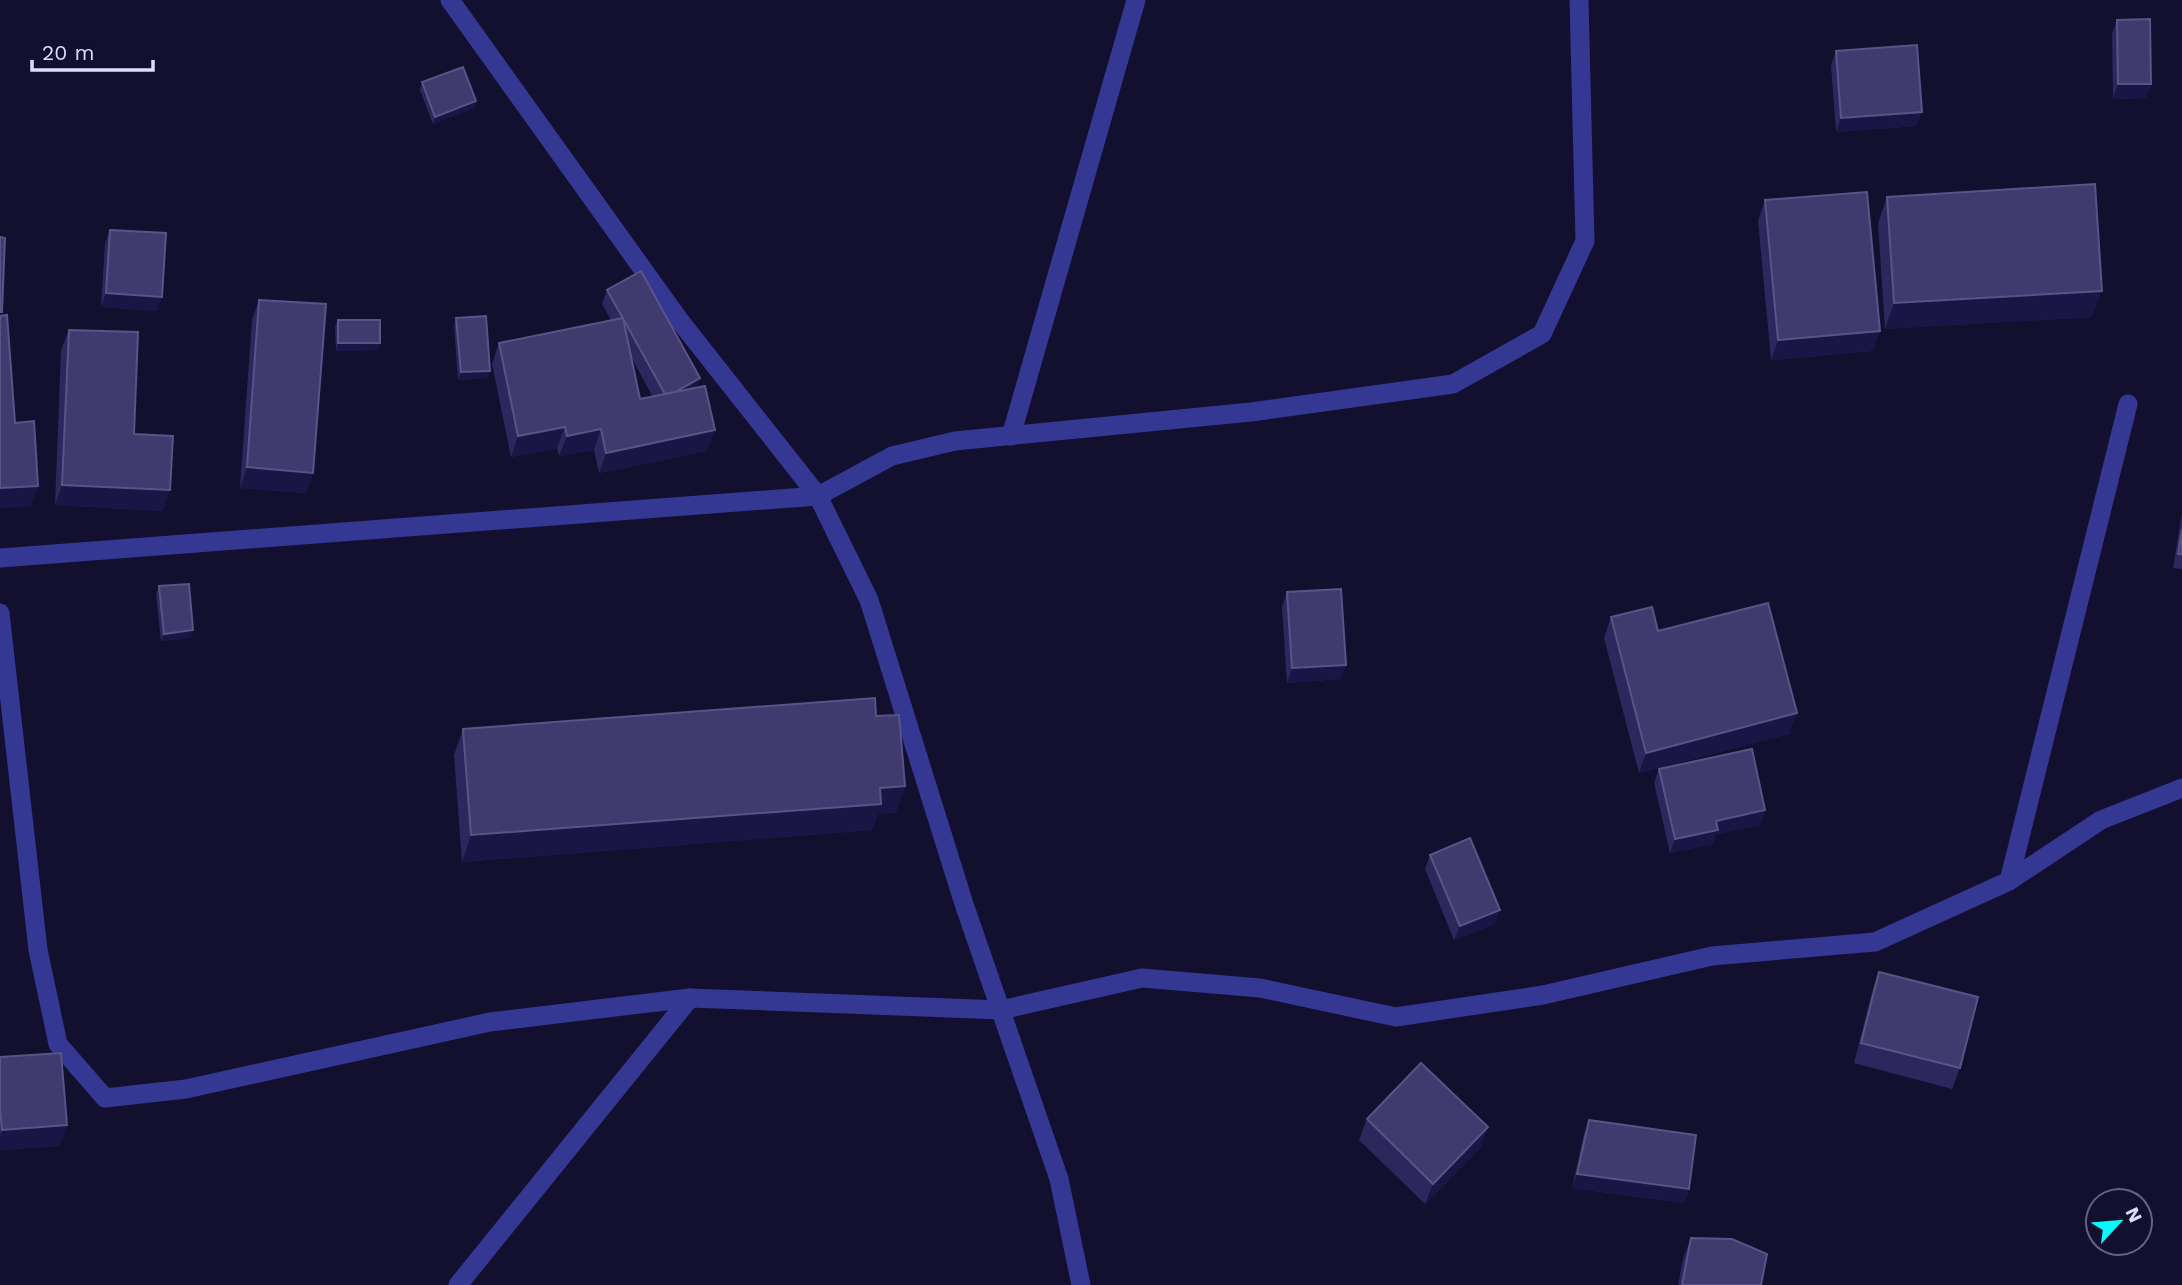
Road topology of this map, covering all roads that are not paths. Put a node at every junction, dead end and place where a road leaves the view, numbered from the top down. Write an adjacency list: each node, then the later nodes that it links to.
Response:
1 (450, 0): 6 (street)
2 (1136, 0): 5 (street)
3 (1579, 0): 5 (street)
4 (2128, 404): 10 (street)
5 (1011, 436): 6 (street)
6 (818, 496): 7 (street); 12 (street)
7 (0, 558)
8 (0, 613): 11 (street)
9 (2182, 788): 10 (street)
10 (2009, 881): 12 (street)
11 (690, 998): 12 (street); 13 (street)
12 (1001, 1010): 14 (street)
13 (458, 1285)
14 (1081, 1285)

